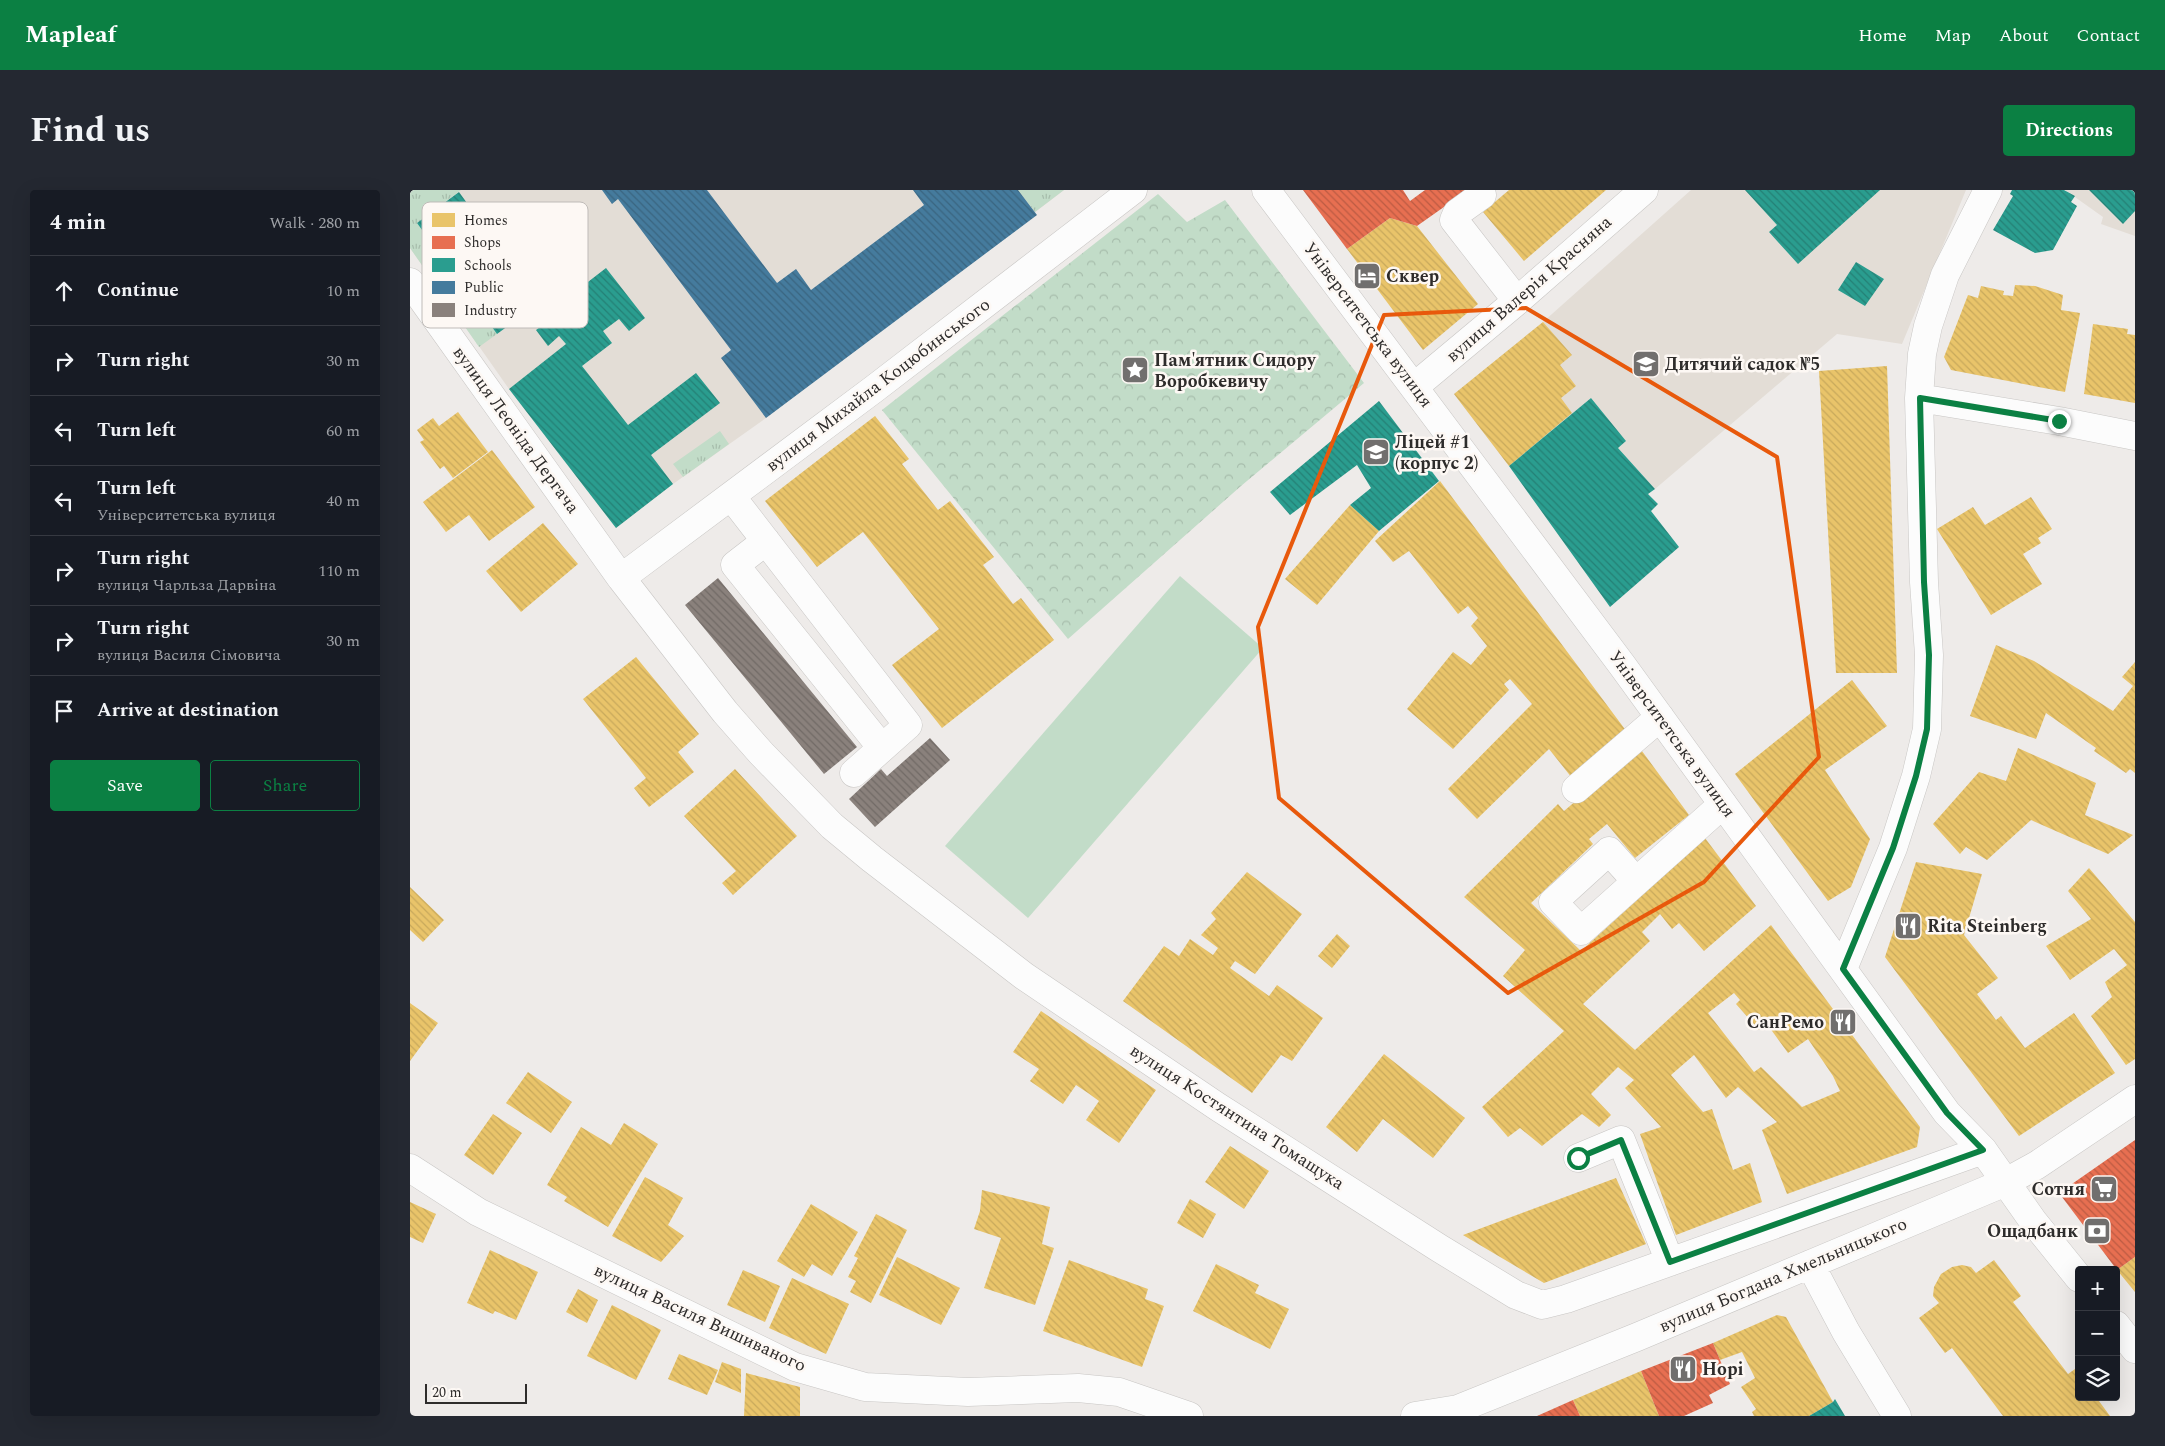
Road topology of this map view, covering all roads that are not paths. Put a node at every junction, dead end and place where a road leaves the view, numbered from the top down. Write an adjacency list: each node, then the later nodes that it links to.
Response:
1 (1133, 190): 13 (street, вулиця Михайла Коцюбинського)
2 (1266, 190): 10 (street, Університетська вулиця)
3 (1644, 190): 8 (street, вулиця Валерія Красняна)
4 (1988, 190): 11 (street)
5 (1482, 195): 8 (street)
6 (410, 282): 7 (street, вулиця Леоніда Дергача)
7 (422, 299)
8 (1517, 301): 10 (street, вулиця Валерія Красняна)
9 (443, 328): 15 (street, вулиця Леоніда Дергача)
10 (1414, 387): 16 (street, Університетська вулиця)
11 (1920, 398): 12 (street); 22 (street)
12 (2135, 436)
13 (731, 496): 14 (street); 15 (street, вулиця Михайла Коцюбинського)
14 (766, 542): 17 (street); 17 (street)
15 (621, 578): 28 (street, вулиця Костянтина Томащука)
16 (1660, 717): 19 (street); 20 (street, Університетська вулиця)
17 (882, 748): 18 (street)
18 (854, 773)
19 (1576, 789)
20 (1723, 804): 21 (street); 22 (street, Університетська вулиця)
21 (1636, 881)
22 (1843, 969): 24 (street, Університетська вулиця)
23 (2135, 1099): 27 (street, вулиця Богдана Хмельницького)
24 (1983, 1150): 27 (street, Університетська вулиця); 28 (street, вулиця Костянтина Томащука)
25 (1578, 1158): 28 (street)
26 (410, 1168): 33 (street, вулиця Василя Вишиваного)
27 (2006, 1182): 29 (street, вулиця Богдана Хмельницького); 30 (street, Університетська вулиця)
28 (1670, 1262)
29 (1810, 1264): 34 (street, вулиця Богдана Хмельницького); 35 (street)
30 (2075, 1273)
31 (2120, 1330): 32 (street)
32 (2135, 1349)
33 (1189, 1416)
34 (1415, 1416)
35 (1897, 1416)

